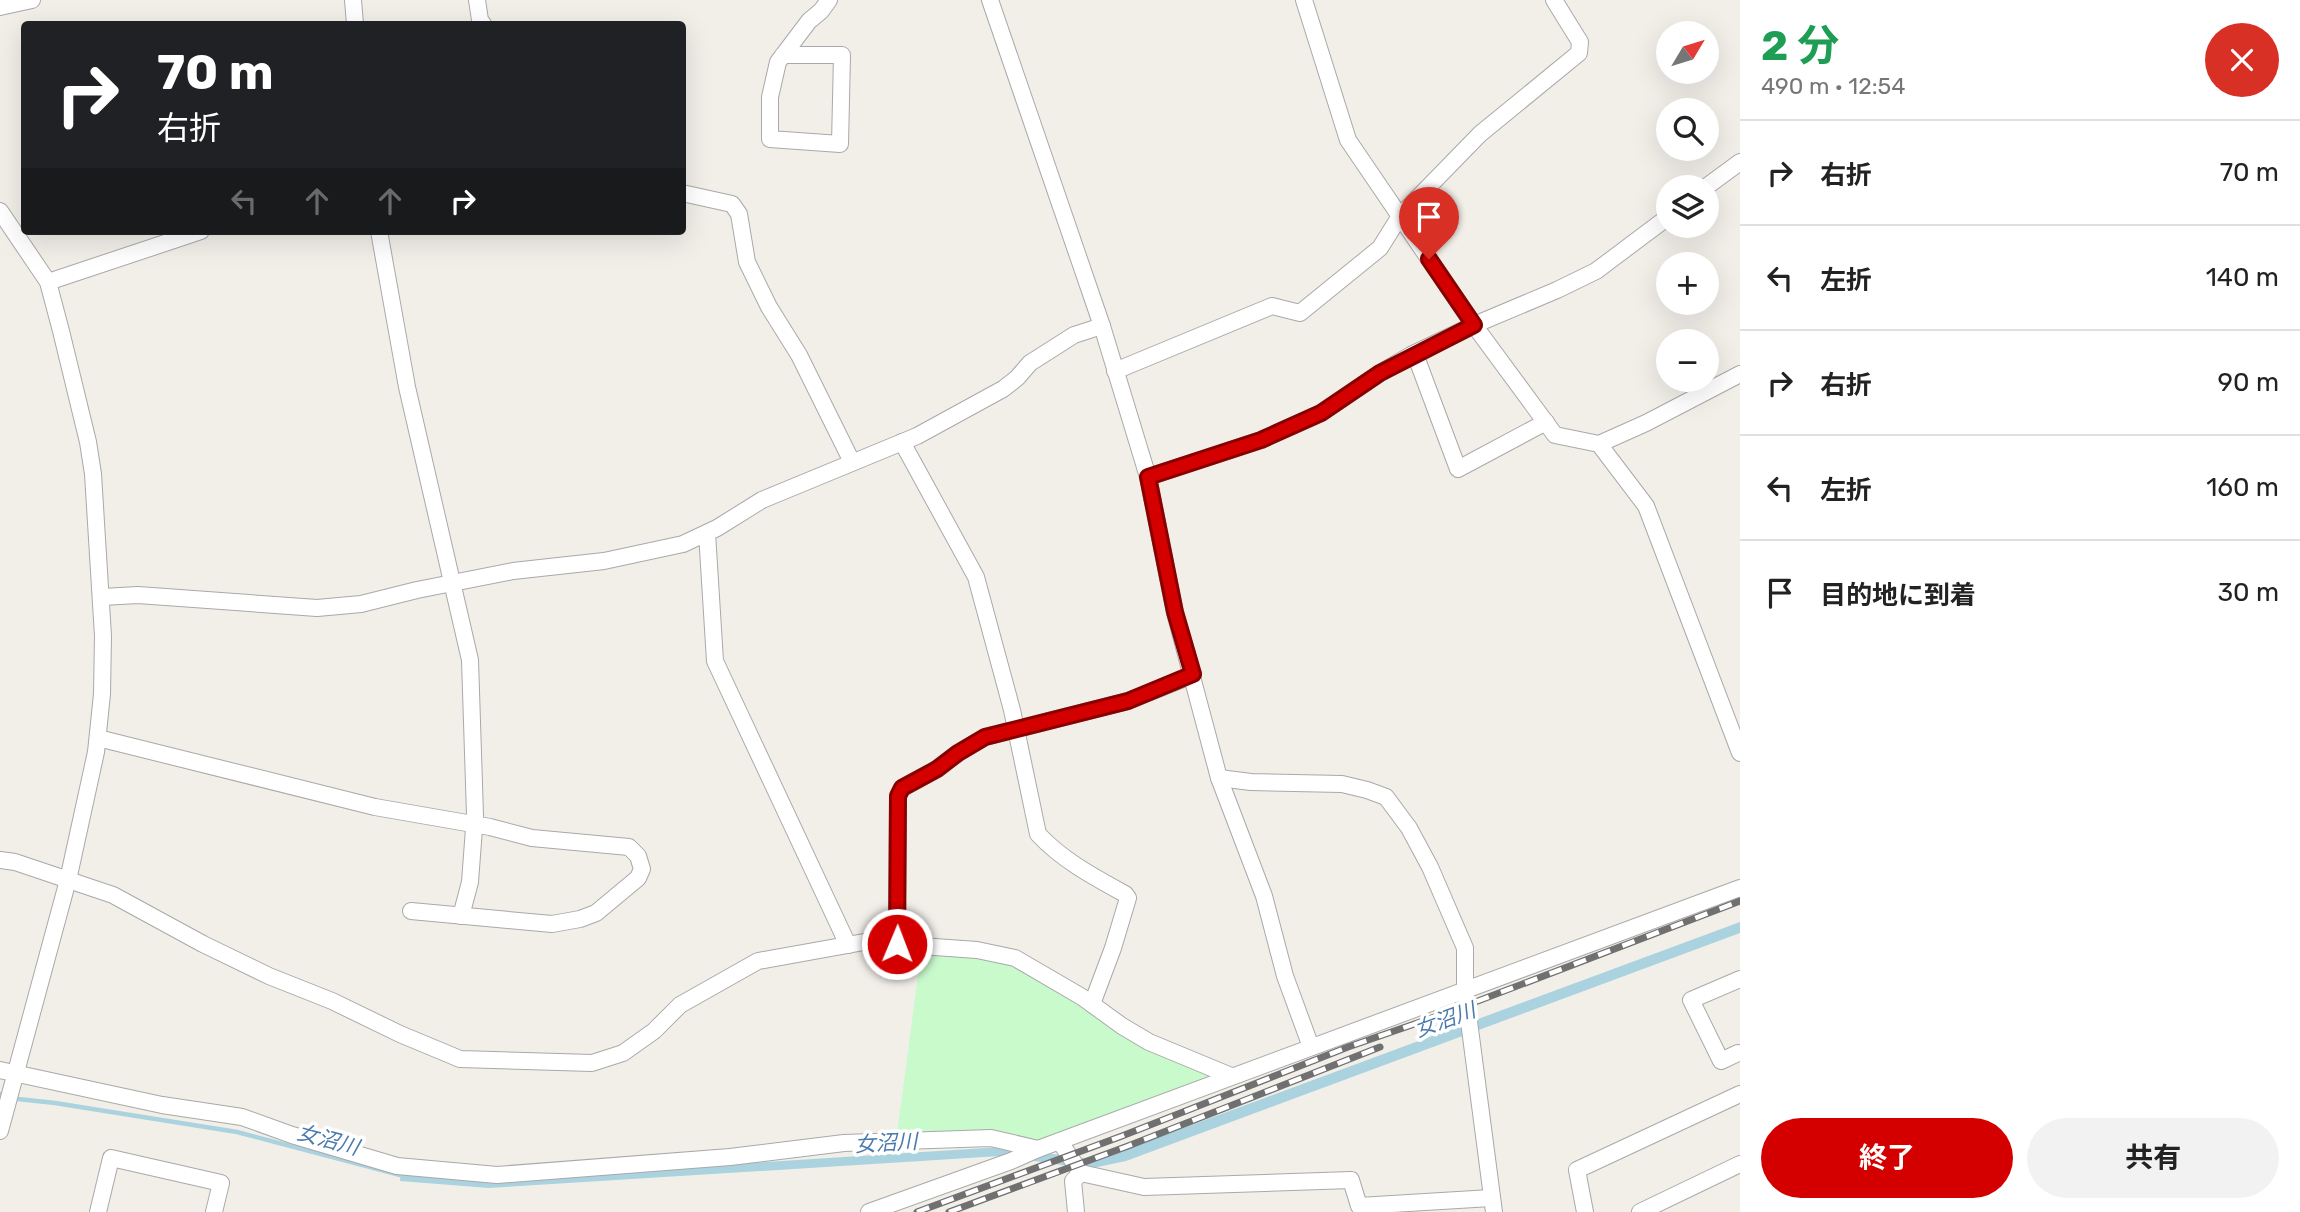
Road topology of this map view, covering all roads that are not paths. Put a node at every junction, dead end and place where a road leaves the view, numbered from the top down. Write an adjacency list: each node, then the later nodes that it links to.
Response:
1 (32, 0): 8 (street)
2 (353, 0): 9 (street)
3 (477, 0): 10 (street)
4 (829, 0): 11 (street)
5 (990, 0): 22 (street)
6 (1304, 0): 16 (street)
7 (1554, 0): 16 (street)
8 (0, 7)
9 (355, 21)
10 (481, 21)
11 (783, 55): 11 (street)
12 (1740, 162): 13 (street)
13 (1719, 177)
14 (686, 194): 29 (street)
15 (0, 211): 20 (street)
16 (1400, 216): 21 (street); 24 (street)
17 (1656, 226): 21 (street)
18 (189, 235): 20 (street)
19 (380, 235): 32 (street)
20 (48, 282): 33 (street)
21 (1474, 325): 23 (street); 26 (street)
22 (1102, 326): 24 (street); 27 (street)
23 (1415, 354): 26 (street); 30 (street)
24 (1115, 370): 30 (street)
25 (1740, 373): 28 (street)
26 (1546, 422): 28 (street)
27 (902, 442): 29 (street); 35 (street)
28 (1599, 444): 37 (street)
29 (852, 462): 31 (street)
30 (1148, 477): 34 (street)
31 (707, 533): 32 (street); 46 (street)
32 (452, 583): 33 (street); 39 (street)
33 (102, 597): 36 (street)
34 (1193, 674): 35 (street); 38 (street)
35 (1016, 728): 45 (street); 49 (street)
36 (98, 738): 39 (street); 41 (street)
37 (1740, 753)
38 (1219, 778): 48 (street); 50 (street)
39 (474, 824): 44 (street); 44 (street)
40 (0, 860): 41 (street)
41 (68, 880): 46 (street); 52 (street)
42 (1740, 888): 48 (street)
43 (411, 911): 44 (street)
44 (461, 916)
45 (897, 944): 46 (street); 49 (street)
46 (848, 945)
47 (1740, 979): 51 (street)
48 (1465, 990): 50 (street); 60 (street)
49 (1092, 1004): 53 (street)
50 (1311, 1047): 53 (street)
51 (1740, 1053)
52 (9, 1076): 55 (street); 57 (street)
53 (1231, 1076): 56 (street)
54 (1740, 1094): 66 (street)
55 (0, 1131)
56 (1060, 1142): 57 (street); 59 (street)
57 (1038, 1149): 64 (street)
58 (1740, 1164): 67 (street)
59 (1081, 1173): 61 (street); 65 (street)
60 (1492, 1205): 61 (street)
61 (1359, 1209)
62 (98, 1212): 63 (street)
63 (214, 1212)
64 (869, 1212)
65 (1076, 1212)
66 (1585, 1212)
67 (1640, 1212)

